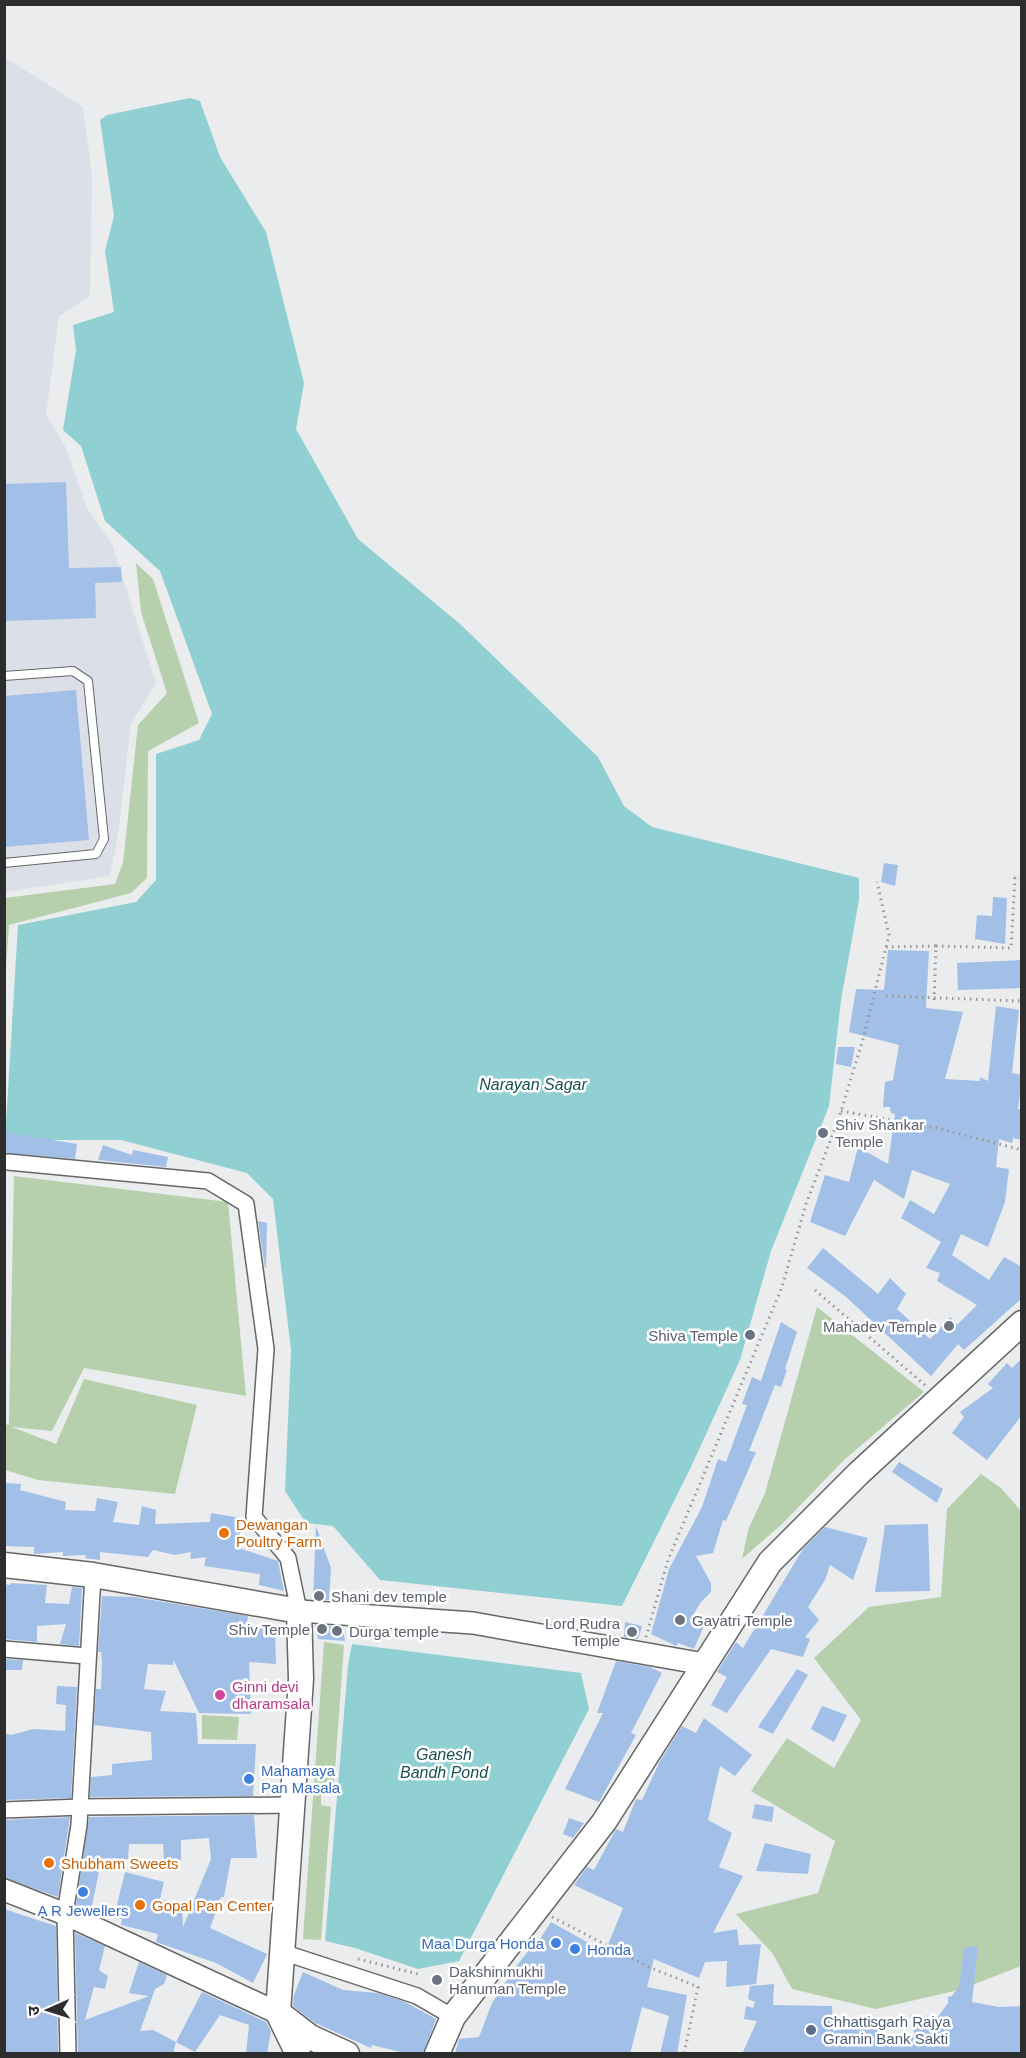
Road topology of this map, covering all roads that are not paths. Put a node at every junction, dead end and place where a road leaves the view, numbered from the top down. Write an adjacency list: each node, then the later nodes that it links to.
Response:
1 (4, 676): 2 (lane)
2 (4, 862)
3 (8, 1162): 7 (street)
4 (1022, 1323): 10 (main road)
5 (4, 1565): 6 (main road)
6 (93, 1575): 7 (main road); 9 (street)
7 (299, 1611): 10 (main road); 11 (main road)
8 (4, 1649): 9 (street)
9 (87, 1656): 12 (street)
10 (704, 1664): 18 (main road)
11 (294, 1805): 12 (street); 16 (main road)
12 (81, 1807): 13 (street); 15 (street)
13 (4, 1810)
14 (4, 1890): 15 (main road)
15 (65, 1914): 17 (main road); 19 (street)
16 (282, 1952): 17 (main road); 18 (street)
17 (278, 2013): 20 (main road); 21 (main road)
18 (453, 2017): 22 (main road)
19 (68, 2054)
20 (298, 2054)
21 (347, 2054)
22 (437, 2054)

